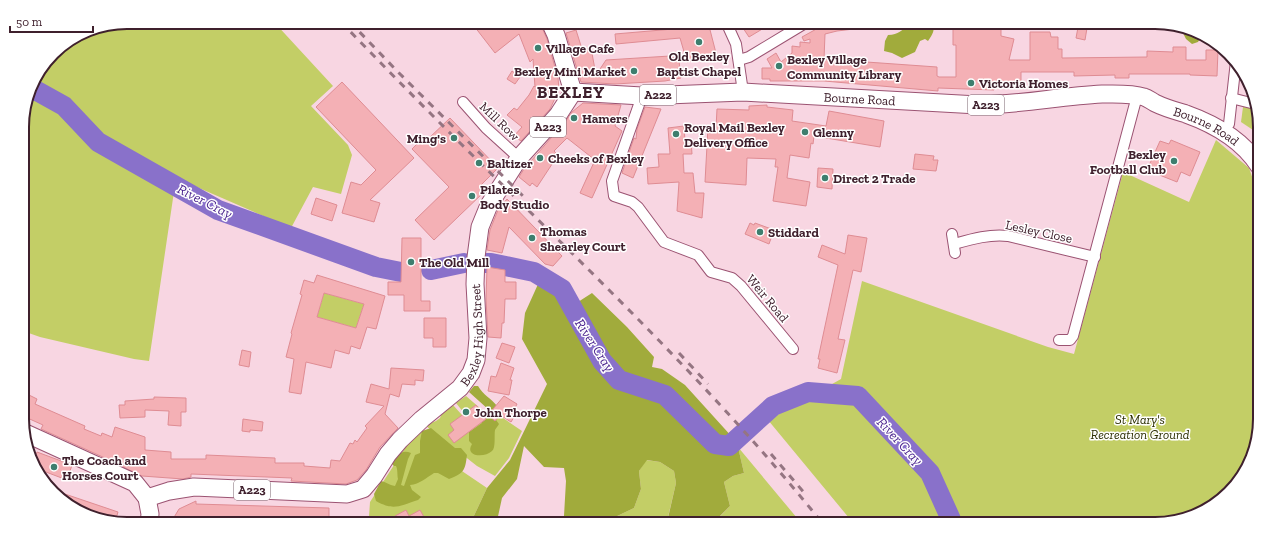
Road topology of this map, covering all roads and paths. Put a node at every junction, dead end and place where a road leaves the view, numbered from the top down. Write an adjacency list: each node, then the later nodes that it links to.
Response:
1 (553, 29): 6 (main road)
2 (729, 29): 4 (street)
3 (795, 29): 4 (street)
4 (739, 60): 7 (street)
5 (1235, 70): 10 (street)
6 (573, 92): 8 (main road, Bourne Road / A222); 16 (main road, Bexley High Street / A223)
7 (743, 92): 8 (main road, Bourne Road / A222); 9 (main road, Bourne Road / A223)
8 (642, 96): 20 (street, Weir Road)
9 (1141, 97): 13 (main road, Bourne Road / A223); 15 (main road, Bourne Road / A223); 18 (street)
10 (1231, 98): 12 (street); 13 (street)
11 (463, 102): 16 (street, Mill Row)
12 (1250, 103)
13 (1229, 124): 14 (main road, Bourne Road / A223)
14 (1253, 141)
15 (1253, 157)
16 (519, 158): 22 (main road, Bexley High Street / A223)
17 (954, 243): 18 (street, Lesley Close)
18 (1095, 257): 19 (street)
19 (1059, 340)
20 (793, 348)
21 (31, 435): 22 (main road)
22 (147, 498): 23 (main road)
23 (150, 517)

